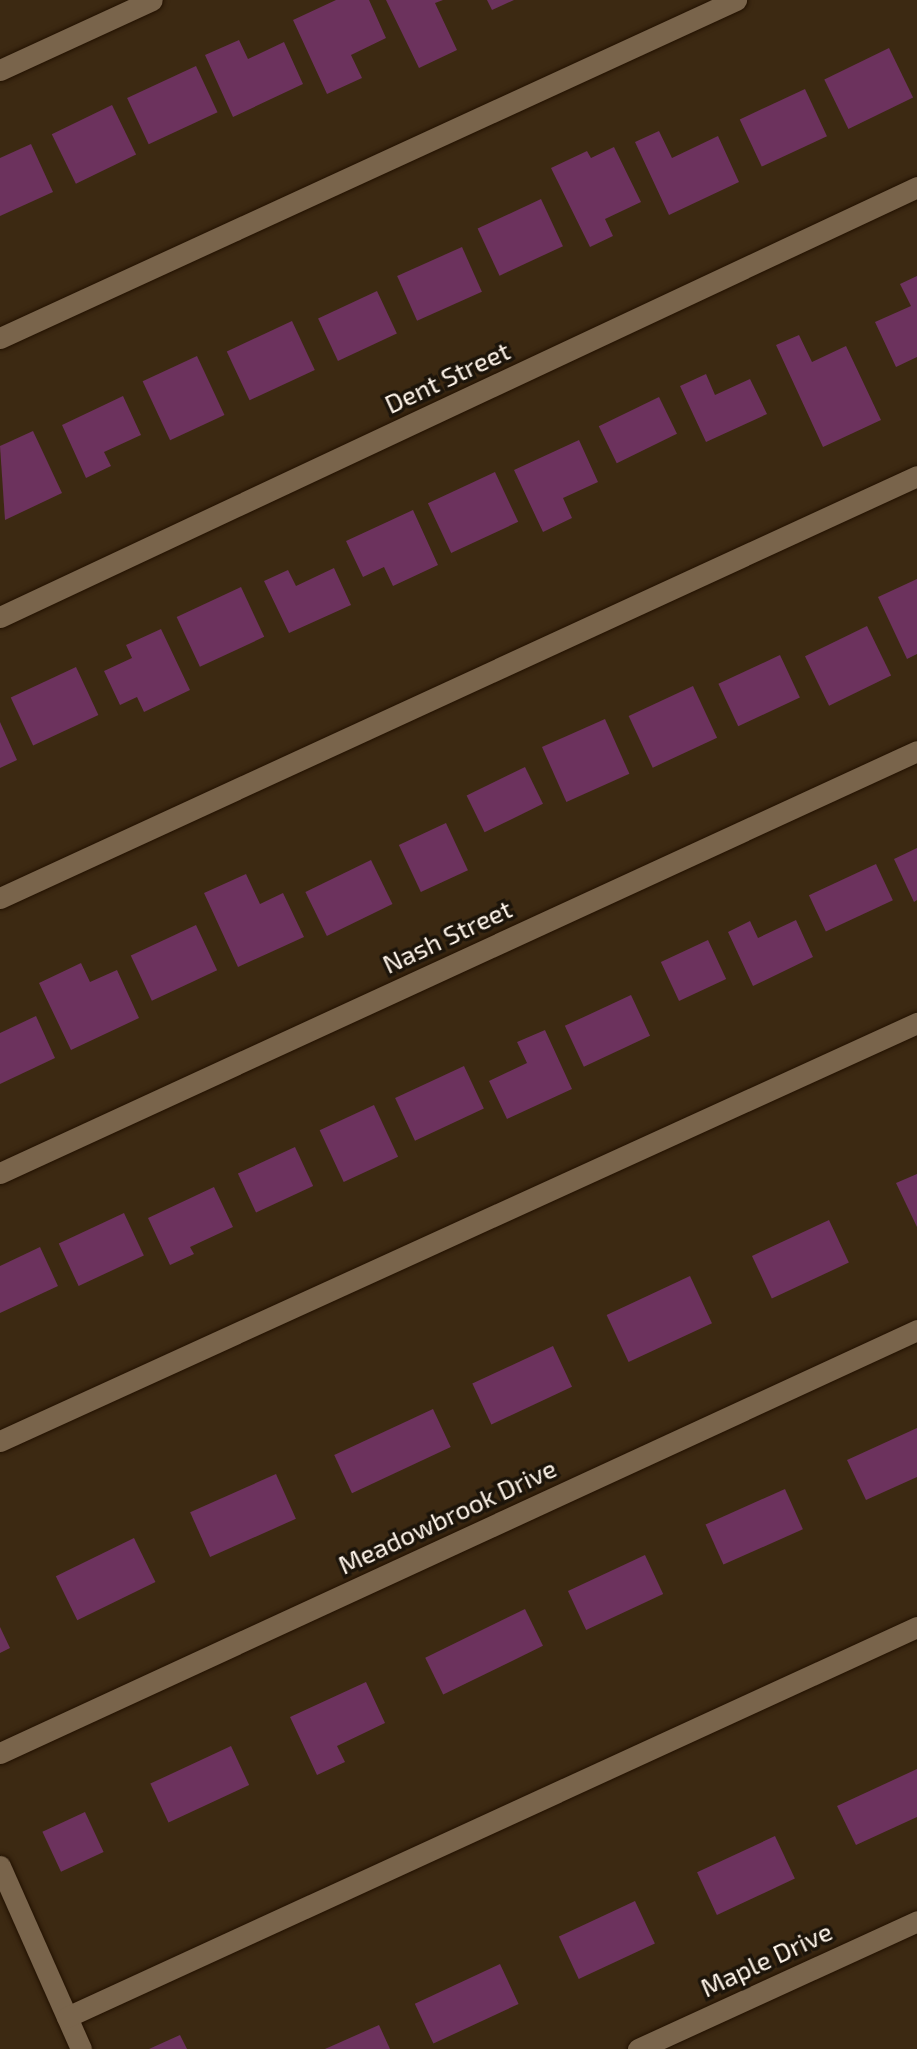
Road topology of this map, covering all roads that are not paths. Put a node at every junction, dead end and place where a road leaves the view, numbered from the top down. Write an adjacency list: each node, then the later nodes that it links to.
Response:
1 (152, 0): 3 (street)
2 (736, 0): 5 (street)
3 (0, 70)
4 (917, 187): 7 (street, Dent Street)
5 (0, 338)
6 (917, 476): 9 (street)
7 (0, 617)
8 (917, 751): 11 (street, Nash Street)
9 (0, 898)
10 (917, 1023): 13 (street)
11 (0, 1173)
12 (917, 1330): 15 (street, Meadowbrook Drive)
13 (0, 1441)
14 (917, 1627): 18 (street)
15 (0, 1753)
16 (0, 1866): 18 (street)
17 (917, 1921): 20 (street, Maple Drive)
18 (67, 2017): 19 (street)
19 (81, 2049)
20 (638, 2049)

